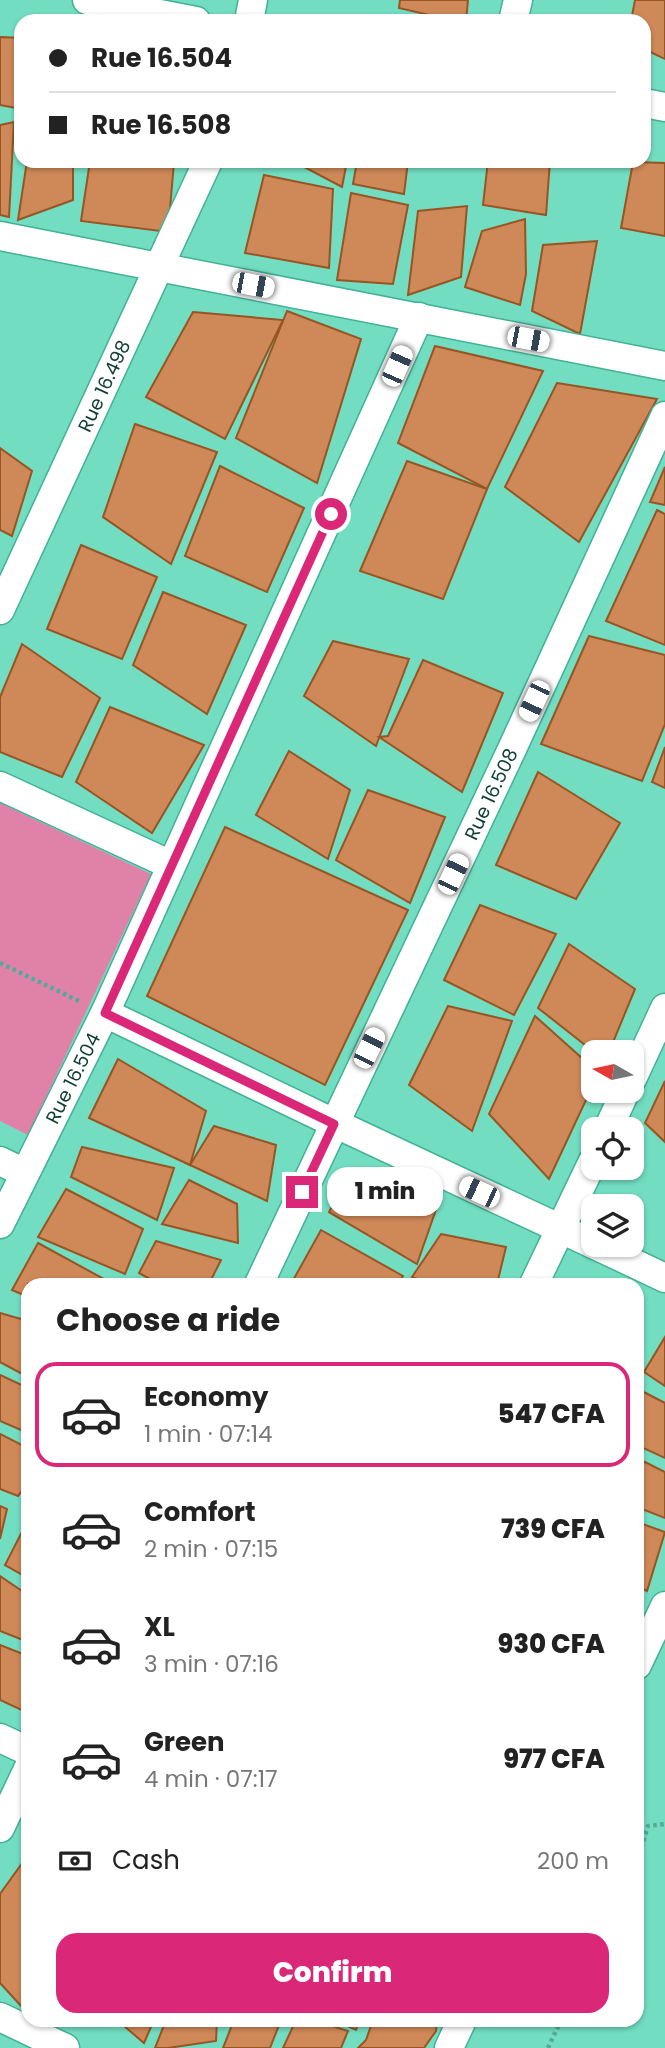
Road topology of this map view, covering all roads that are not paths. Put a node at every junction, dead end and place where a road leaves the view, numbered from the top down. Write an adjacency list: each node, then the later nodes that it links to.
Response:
1 (87, 0): 2 (street)
2 (160, 14)
3 (205, 168): 5 (street, Rue 16.498)
4 (0, 236): 5 (street)
5 (159, 267): 6 (street); 9 (street, Rue 16.498)
6 (419, 317): 7 (street); 11 (street, Rue 16.504)
7 (665, 366)
8 (665, 416): 15 (street, Rue 16.508)
9 (0, 610)
10 (0, 786): 11 (street)
11 (171, 864): 13 (street, Rue 16.504)
12 (665, 1008): 14 (street)
13 (105, 1013): 15 (street); 16 (street, Rue 16.504)
14 (644, 1053)
15 (334, 1124): 19 (street); 22 (street, Rue 16.508)
16 (13, 1167): 18 (street, Rue 16.504)
17 (584, 1180): 19 (street)
18 (0, 1224)
19 (561, 1229): 20 (street); 23 (street)
20 (581, 1238)
21 (621, 1257): 24 (street)
22 (262, 1278)
23 (537, 1278)
24 (665, 1278)
25 (665, 1606): 26 (street)
26 (644, 1650)
27 (0, 1738): 28 (street)
28 (21, 1748)
29 (21, 1784): 30 (street)
30 (0, 1828)
31 (0, 2017): 33 (street)
32 (459, 2027): 34 (street)
33 (65, 2048)
34 (449, 2048)

